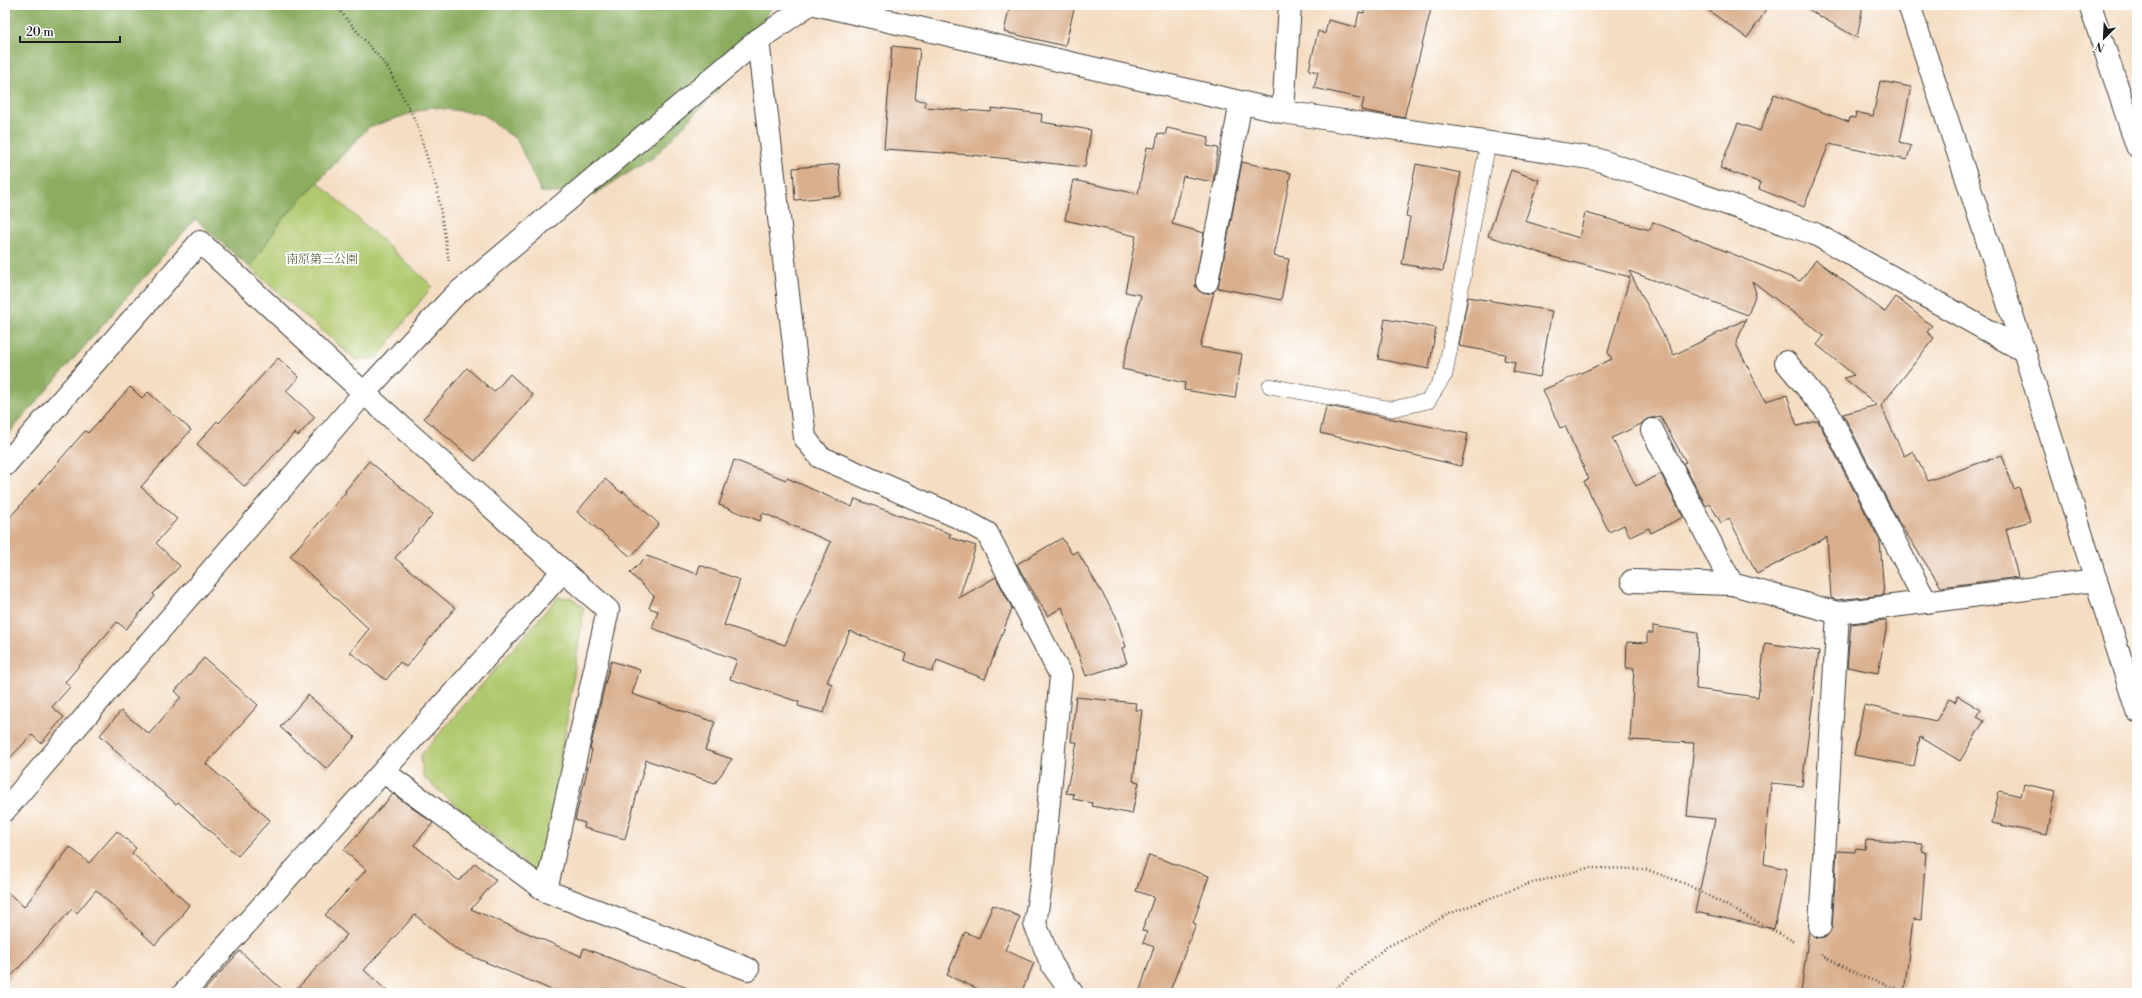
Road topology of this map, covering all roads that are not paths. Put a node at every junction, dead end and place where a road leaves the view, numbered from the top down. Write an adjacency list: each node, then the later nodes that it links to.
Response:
1 (808, 5): 6 (street)
2 (819, 5): 7 (street)
3 (1290, 5): 8 (street)
4 (1909, 5): 12 (street)
5 (2090, 5): 10 (street)
6 (758, 40): 15 (street); 31 (street)
7 (1241, 102): 8 (street); 11 (street)
8 (1283, 112): 9 (street)
9 (1488, 143): 12 (street); 14 (lane)
10 (2137, 146)
11 (1207, 282)
12 (2024, 351): 19 (street)
13 (1786, 362): 22 (street)
14 (1270, 386)
15 (364, 393): 17 (street); 18 (street); 26 (street)
16 (1652, 430): 21 (street)
17 (5, 465)
18 (563, 571): 25 (street); 27 (street)
19 (2096, 580): 22 (street); 24 (street)
20 (1632, 581): 21 (street)
21 (1732, 584): 23 (street)
22 (1926, 602): 23 (street)
23 (1838, 613): 28 (street)
24 (2137, 711)
25 (384, 772): 27 (street); 30 (street)
26 (5, 810)
27 (546, 891): 29 (street)
28 (1820, 926)
29 (748, 969)
30 (184, 993)
31 (1072, 993)

